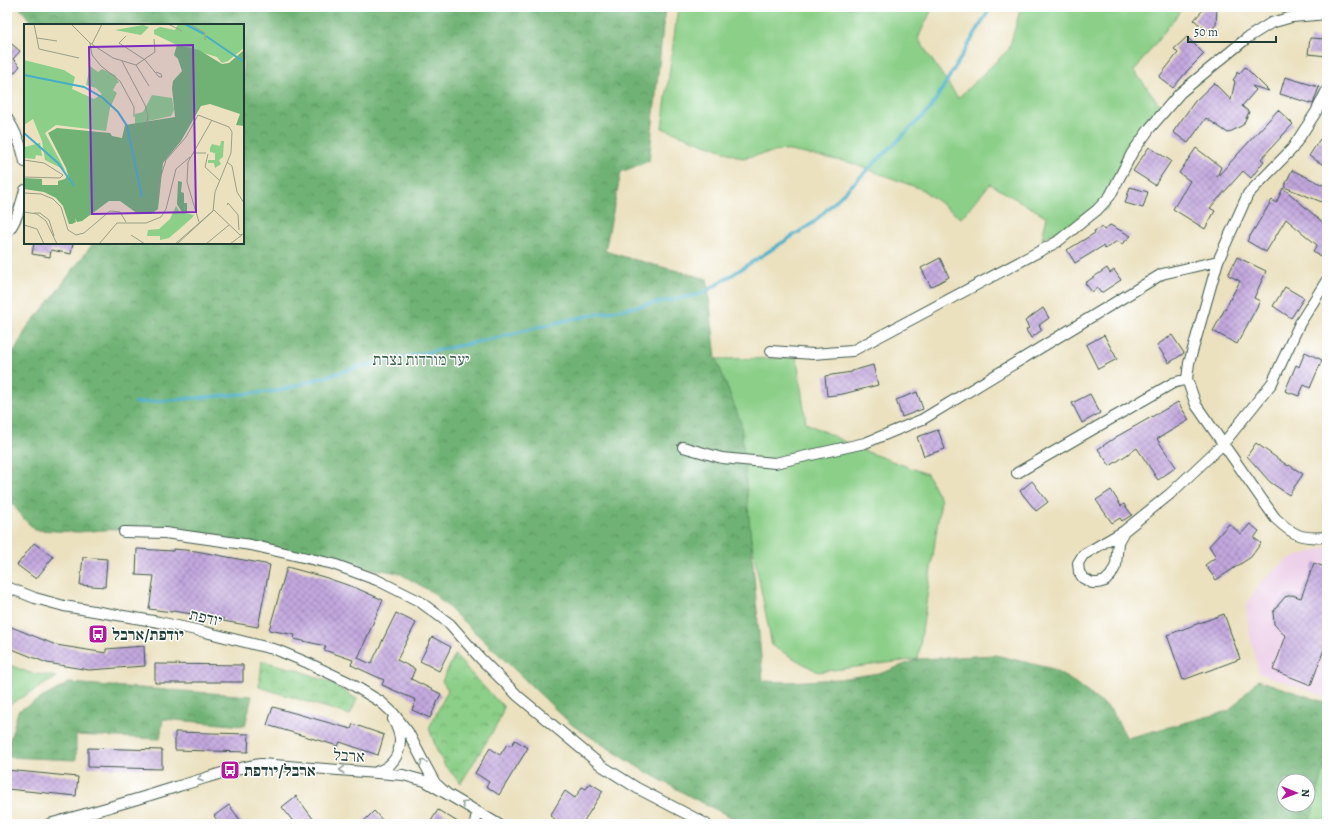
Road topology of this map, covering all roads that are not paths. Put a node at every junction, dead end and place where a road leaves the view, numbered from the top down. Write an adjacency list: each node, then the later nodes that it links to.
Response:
1 (1327, 14): 9 (street)
2 (1327, 90): 7 (street)
3 (7, 118): 4 (street)
4 (24, 156)
5 (24, 194): 6 (street)
6 (7, 233)
7 (1218, 261): 10 (street); 12 (street)
8 (1327, 280): 11 (street)
9 (771, 351)
10 (1188, 379): 11 (street); 13 (street)
11 (1223, 444): 14 (street); 16 (street)
12 (683, 447)
13 (1017, 473)
14 (1124, 531): 14 (street)
15 (124, 532): 25 (street)
16 (1327, 537)
17 (7, 587): 18 (street, יודפת)
18 (388, 708): 19 (street, יודפת); 20 (street, יודפת, one-way to 18)
19 (375, 772): 20 (street, ארבל); 22 (street, ארבל, one-way to 22)
20 (446, 793): 21 (street, ארבל, one-way to 20)
21 (477, 812): 23 (street); 24 (street, ארבל)
22 (49, 824)
23 (476, 824)
24 (498, 824)
25 (706, 824)

